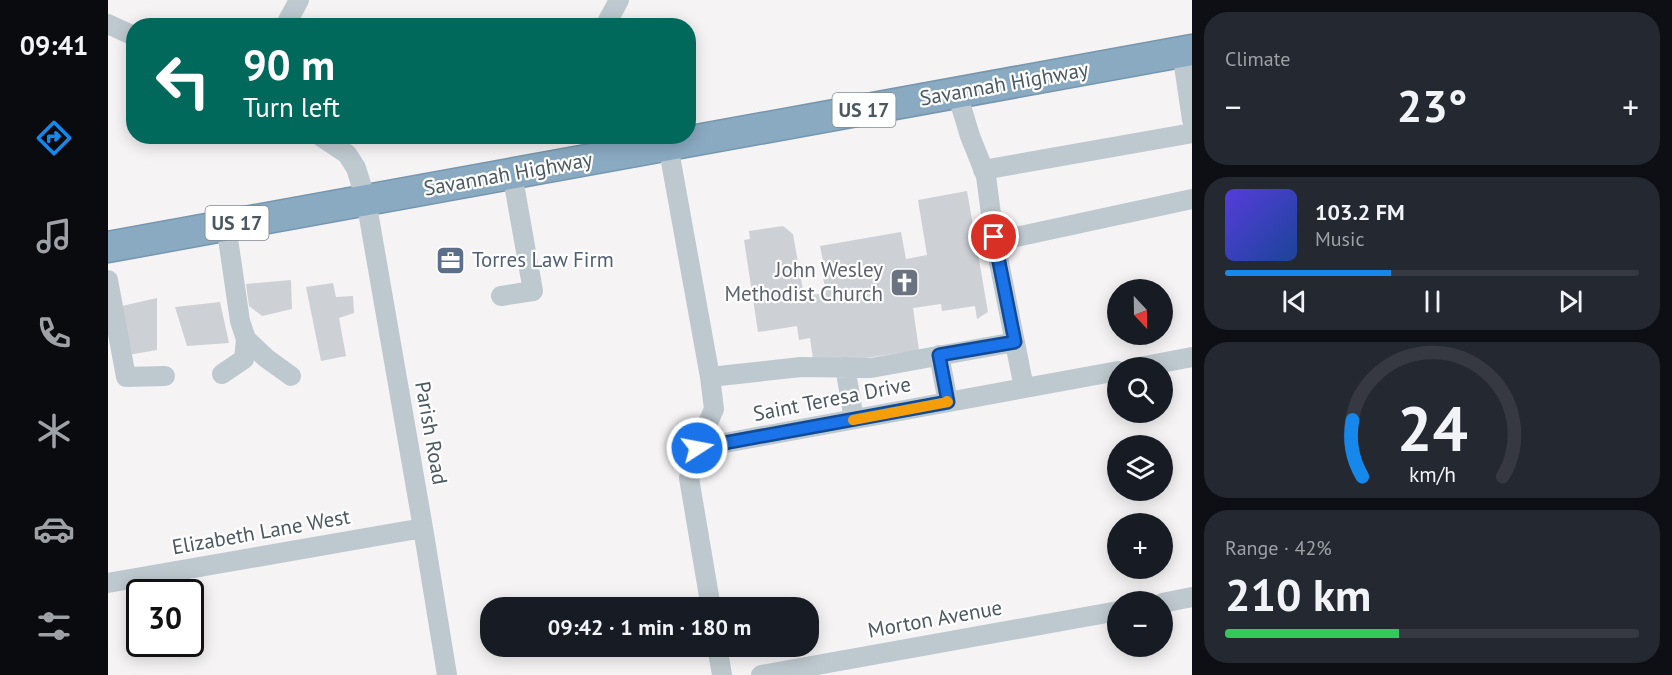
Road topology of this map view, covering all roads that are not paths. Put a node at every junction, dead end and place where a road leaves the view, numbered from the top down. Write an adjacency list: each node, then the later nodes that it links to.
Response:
1 (299, 0): 3 (street)
2 (619, 0): 4 (street)
3 (289, 18)
4 (609, 18)
5 (108, 24): 6 (street)
6 (126, 32)
7 (1187, 51): 8 (highway, Savannah Highway / US 17); 9 (street)
8 (957, 93): 11 (highway, Savannah Highway / US 17); 16 (street)
9 (1192, 120)
10 (1192, 133): 16 (street)
11 (696, 140)
12 (332, 144): 19 (street, Parish Road)
13 (674, 144): 15 (highway, Savannah Highway / US 17)
14 (618, 145): 15 (highway, Savannah Highway / US 17); 17 (highway, Savannah Highway / US 17)
15 (668, 145): 35 (street)
16 (983, 170): 21 (street)
17 (512, 173): 19 (highway, Savannah Highway / US 17); 24 (street)
18 (1192, 199): 21 (street)
19 (366, 200): 20 (highway, Savannah Highway / US 17); 40 (street, Parish Road)
20 (226, 225): 22 (highway, Savannah Highway / US 17); 25 (street)
21 (994, 237): 26 (street)
22 (108, 247)
23 (108, 280): 33 (street)
24 (501, 296)
25 (246, 339): 32 (street); 34 (street)
26 (1015, 342): 27 (street); 36 (street)
27 (939, 355): 30 (street); 37 (street)
28 (1192, 357): 29 (street)
29 (1173, 361)
30 (844, 367): 35 (street); 38 (street)
31 (1107, 372): 36 (street, Saint Teresa Drive)
32 (222, 374)
33 (165, 376)
34 (291, 376)
35 (710, 377): 39 (street)
36 (1024, 388): 37 (street, Saint Teresa Drive)
37 (948, 402): 38 (street, Saint Teresa Drive)
38 (854, 420): 39 (street, Saint Teresa Drive)
39 (697, 448): 42 (street)
40 (423, 528): 41 (street, Elizabeth Lane West); 47 (street, Parish Road)
41 (108, 583)
42 (709, 597)
43 (1192, 597): 44 (street)
44 (1173, 601)
45 (1107, 613): 49 (street, Morton Avenue)
46 (719, 657): 48 (street)
47 (447, 675)
48 (722, 675)
49 (761, 675)

